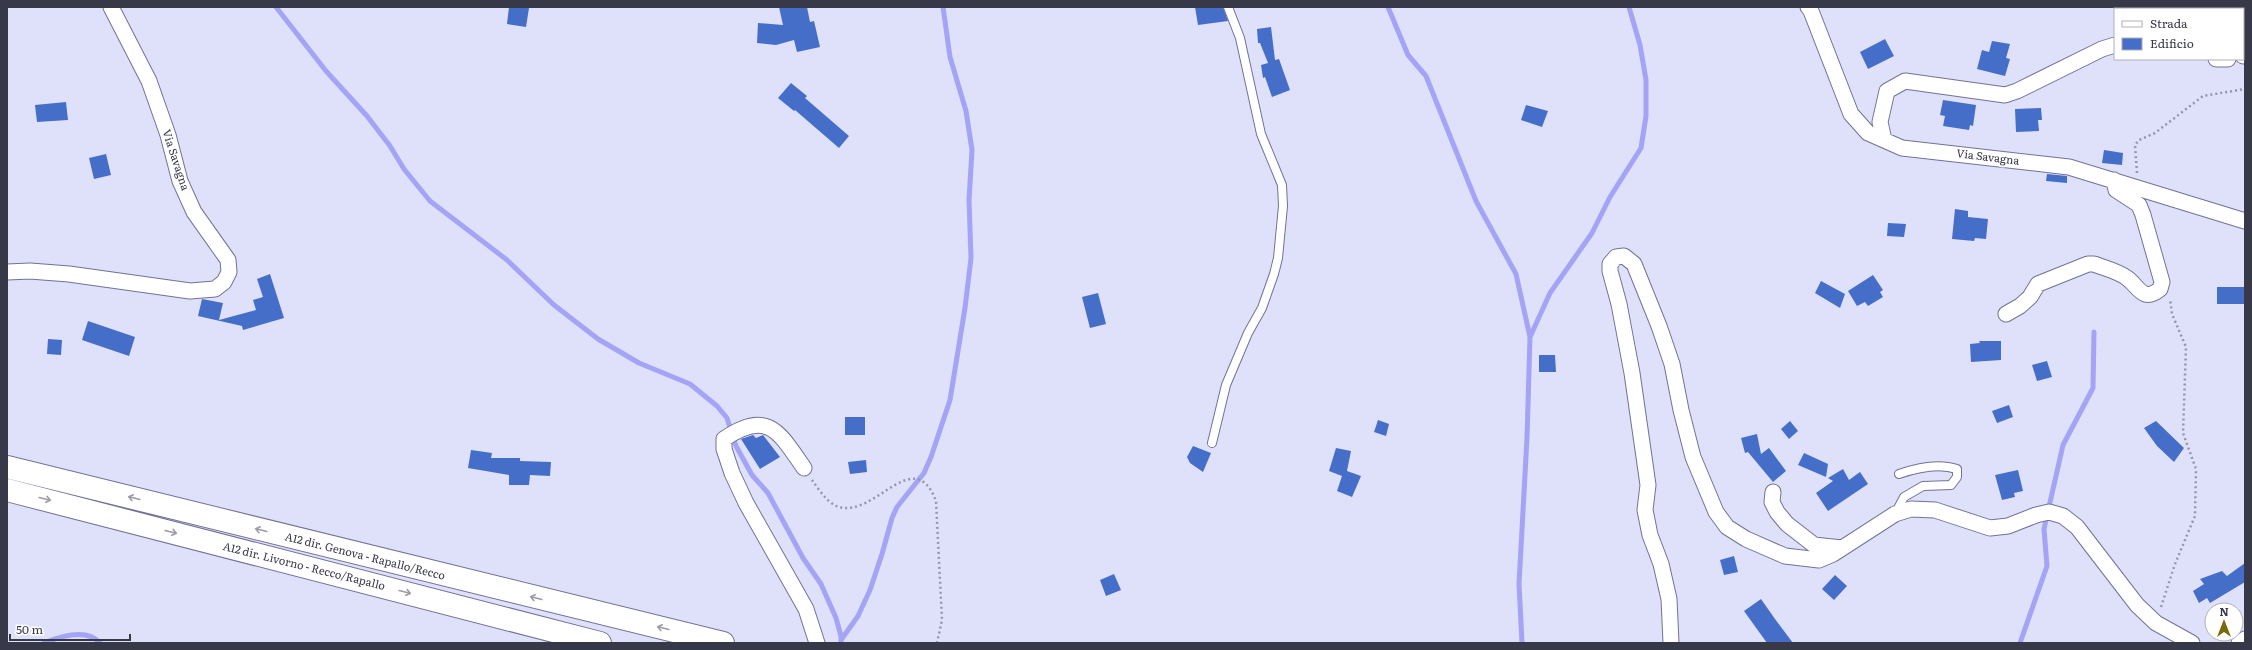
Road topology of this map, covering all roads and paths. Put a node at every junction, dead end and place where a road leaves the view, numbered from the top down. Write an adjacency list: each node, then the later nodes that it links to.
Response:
1 (111, 7): 10 (street, Via Savagna)
2 (1228, 7): 13 (lane)
3 (1808, 7): 6 (street, Via Savagna)
4 (2114, 45): 6 (street)
5 (2245, 89): 8 (path)
6 (1884, 140): 7 (street, Via Savagna)
7 (2114, 180): 8 (street, Via Savagna); 12 (street)
8 (2138, 187): 9 (street, Via Savagna)
9 (2245, 221)
10 (7, 272)
11 (2169, 295): 21 (path)
12 (2006, 314)
13 (1212, 443)
14 (7, 467): 24 (highway, A12 dir. Genova - Rapallo/Recco, one-way to 14)
15 (804, 468): 25 (street); 26 (path)
16 (1899, 474): 19 (lane)
17 (7, 490): 23 (highway, A12 dir. Livorno - Recco/Rapallo, one-way to 23)
18 (1773, 492): 20 (street)
19 (1895, 514): 20 (street); 21 (street)
20 (1842, 548): 27 (street)
21 (2156, 623): 28 (street)
22 (2245, 639): 29 (street)
23 (600, 643)
24 (723, 643)
25 (818, 643)
26 (937, 643)
27 (1671, 643)
28 (2192, 643)
29 (2239, 643)

